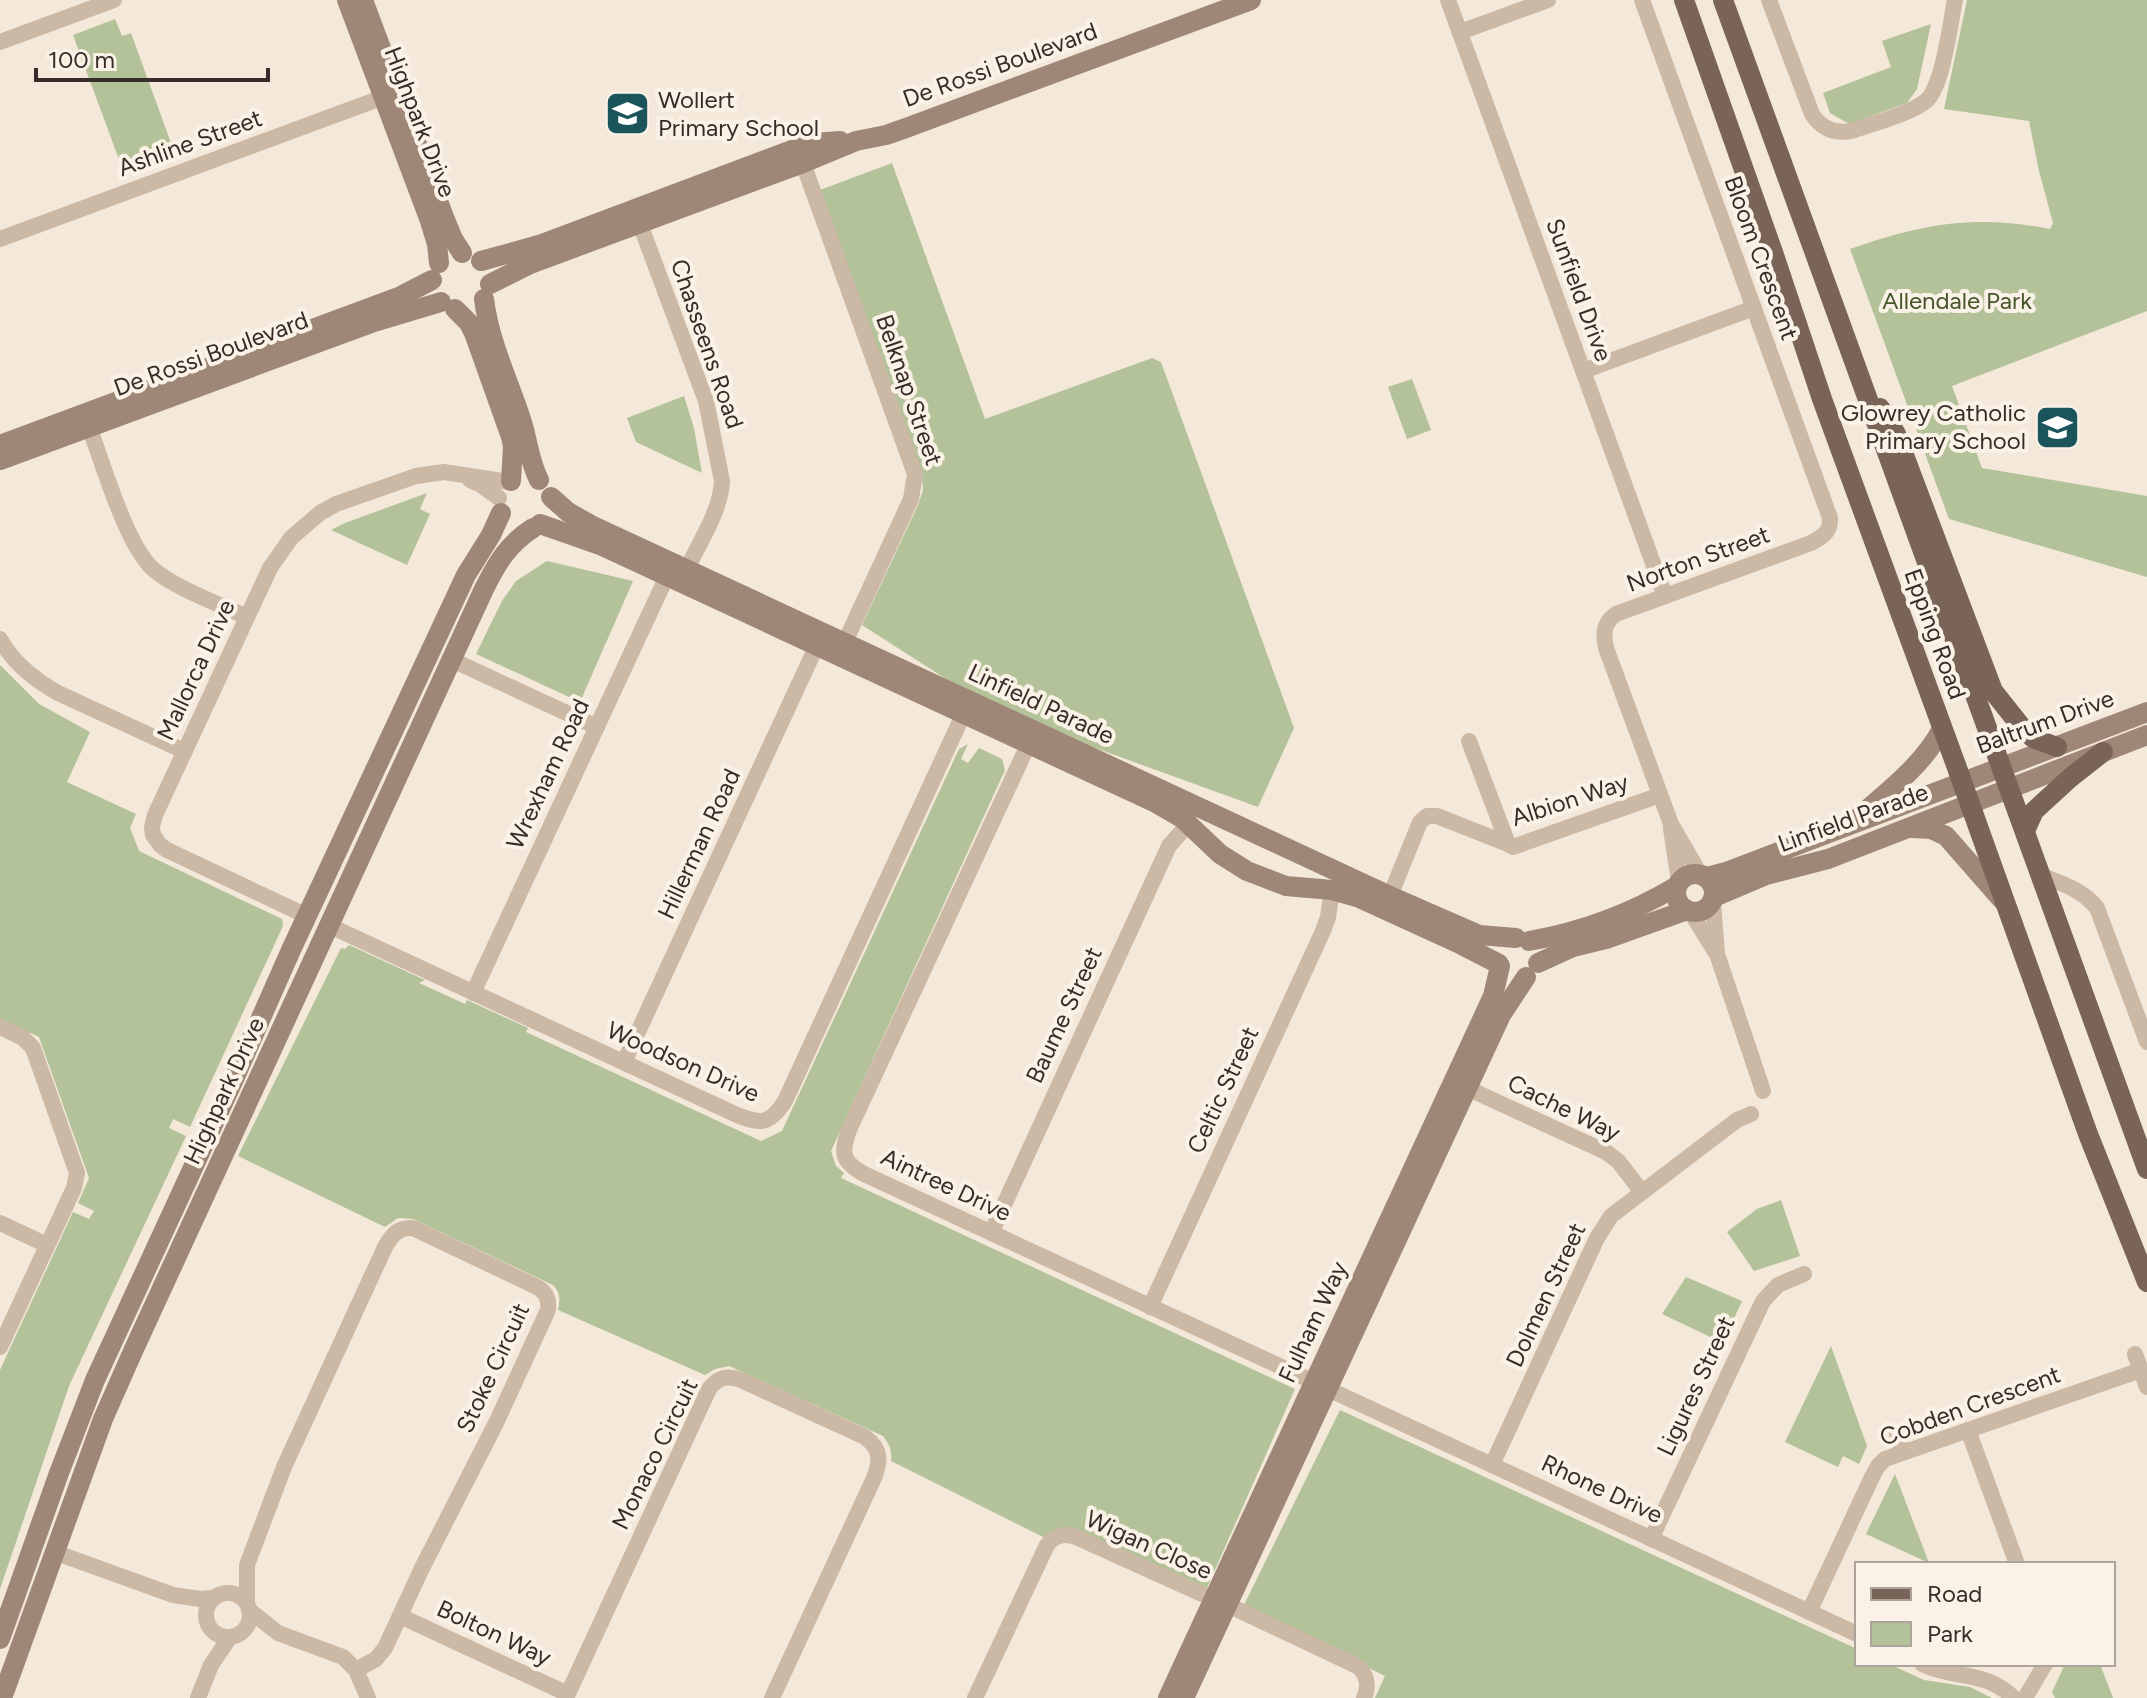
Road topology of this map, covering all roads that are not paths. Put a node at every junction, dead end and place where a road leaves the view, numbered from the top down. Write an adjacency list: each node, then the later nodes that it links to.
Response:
1 (114, 0): 13 (street)
2 (347, 0): 14 (street, Highpark Drive)
3 (363, 0): 14 (street, Highpark Drive)
4 (1251, 0): 15 (street, De Rossi Boulevard)
5 (1448, 0): 12 (street, Sunfield Drive)
6 (1548, 0): 12 (street)
7 (1642, 0): 22 (street, Bloom Crescent)
8 (1684, 0): 44 (main road, Epping Road)
9 (1723, 0): 24 (main road, Epping Road)
10 (1769, 0): 11 (street)
11 (1955, 0)
12 (1460, 32): 23 (street, Sunfield Drive)
13 (0, 42)
14 (390, 95): 17 (street, Ashline Street); 18 (street, Highpark Drive); 19 (street, Highpark Drive)
15 (800, 156): 16 (street, De Rossi Boulevard); 18 (street, De Rossi Boulevard); 38 (street, Belknap Street)
16 (640, 224): 20 (street, De Rossi Boulevard); 33 (street, Chasseens Road)
17 (0, 239)
18 (472, 257): 19 (street); 20 (street)
19 (436, 272): 21 (street); 26 (street, De Rossi Boulevard)
20 (487, 291): 21 (street); 28 (street)
21 (448, 306): 25 (street, De Rossi Boulevard); 29 (street, Highpark Drive)
22 (1754, 308): 23 (street); 32 (street, Bloom Crescent)
23 (1583, 371): 35 (street, Sunfield Drive)
24 (1860, 378): 48 (main road); 51 (main road, Epping Road)
25 (89, 427): 27 (street, De Rossi Boulevard); 36 (street)
26 (0, 445)
27 (0, 460)
28 (539, 480): 29 (street); 30 (street)
29 (505, 493): 31 (street); 36 (street, Mallorca Drive); 70 (street, Highpark Drive)
30 (551, 497): 31 (street); 33 (street, Linfield Parade)
31 (537, 526): 34 (street, Linfield Parade); 40 (street, Highpark Drive)
32 (1827, 532): 35 (street, Norton Street)
33 (687, 569): 38 (street, Linfield Parade)
34 (667, 576): 39 (street, Linfield Parade); 43 (street, Wrexham Road)
35 (1665, 596): 54 (street, Norton Street)
36 (247, 617): 49 (street, Mallorca Drive)
37 (0, 639): 49 (street)
38 (845, 642): 41 (street, Linfield Parade)
39 (817, 645): 41 (street, Linfield Parade); 79 (street, Hillerman Road)
40 (450, 659): 43 (street); 71 (street, Highpark Drive)
41 (967, 707): 47 (street, Linfield Parade); 66 (street, Linfield Parade); 79 (street, Woodson Drive)
42 (2147, 712): 48 (street, Baltrum Drive)
43 (597, 727): 76 (street, Wrexham Road)
44 (1942, 729): 52 (main road, Epping Road); 58 (street)
45 (2147, 735): 50 (street, Baltrum Drive)
46 (1469, 741): 61 (street, Albion Way)
47 (1029, 743): 56 (street, Linfield Parade); 86 (street, Aintree Drive)
48 (2057, 747): 51 (street, Baltrum Drive)
49 (184, 751): 70 (street, Mallorca Drive)
50 (2103, 752): 53 (street, Baltrum Drive); 60 (main road)
51 (2000, 767): 52 (street, Baltrum Drive); 53 (main road, Epping Road)
52 (1961, 781): 55 (main road, Epping Road); 58 (street, Linfield Parade)
53 (2009, 788): 55 (street, Linfield Parade); 60 (main road, Epping Road)
54 (1660, 795): 57 (street, Norton Street); 61 (street, Albion Way)
55 (1969, 803): 59 (street, Linfield Parade); 68 (main road, Epping Road)
56 (1189, 823): 65 (street, Linfield Parade); 86 (street, Baume Street)
57 (1671, 824): 62 (street, Norton Street); 64 (street, Norton Street)
58 (1850, 825): 62 (street, Linfield Parade)
59 (1907, 828): 67 (street, Linfield Parade); 68 (street)
60 (2025, 831): 63 (main road, Epping Road)
61 (1508, 844): 66 (street)
62 (1704, 875): 64 (street); 67 (street)
63 (2040, 875): 78 (street); 83 (main road, Epping Road)
64 (1678, 884): 69 (street); 72 (street, Linfield Parade)
65 (1332, 890): 74 (street, Linfield Parade); 90 (street, Celtic Street)
66 (1390, 896): 72 (street, Linfield Parade)
67 (1714, 899): 69 (street); 73 (street)
68 (2006, 904): 89 (main road, Epping Road)
69 (1689, 911): 73 (street); 75 (street)
70 (307, 916): 99 (street, Highpark Drive)
71 (328, 925): 76 (street, Woodson Drive); 100 (street, Highpark Drive)
72 (1523, 940): 74 (street); 75 (street)
73 (1717, 954): 81 (street)
74 (1499, 965): 75 (street); 80 (street, Fulham Way)
75 (1532, 970): 80 (street, Fulham Way)
76 (473, 993): 79 (street, Woodson Drive)
77 (0, 1027): 87 (street)
78 (2147, 1042)
79 (624, 1062)
80 (1460, 1084): 84 (street, Cache Way); 92 (street, Fulham Way)
81 (1763, 1091)
82 (1751, 1114): 84 (street, Dolmen Street)
83 (2147, 1169)
84 (1642, 1192): 97 (street, Dolmen Street)
85 (0, 1223): 87 (street)
86 (991, 1233): 90 (street, Aintree Drive)
87 (47, 1245): 91 (street)
88 (1804, 1274): 98 (street, Ligures Street)
89 (2147, 1282)
90 (1150, 1307): 92 (street, Aintree Drive)
91 (0, 1347)
92 (1321, 1385): 97 (street, Rhone Drive); 105 (street, Fulham Way)
93 (2147, 1387): 94 (street, Cobden Crescent)
94 (1968, 1430): 96 (street, Cobden Crescent); 101 (street)
95 (1897, 1434): 96 (street)
96 (1903, 1452): 107 (street, Cobden Crescent)
97 (1492, 1465): 98 (street, Rhone Drive)
98 (1651, 1539): 107 (street, Rhone Drive)
99 (33, 1545): 100 (street); 113 (street, Highpark Drive)
100 (54, 1552): 103 (street); 114 (street, Highpark Drive)
101 (2016, 1562)
102 (247, 1565): 104 (street, Stoke Circuit); 106 (street, Stoke Circuit); 108 (street, Stoke Circuit)
103 (173, 1595): 104 (street); 109 (street)
104 (217, 1596): 106 (street); 109 (street)
105 (1220, 1602): 124 (street, Wigan Close); 125 (street, Fulham Way); 126 (street, Fulham Way); 127 (street)
106 (248, 1607): 110 (street); 112 (street)
107 (1809, 1612): 111 (street, Rhone Drive)
108 (400, 1616): 118 (street, Stoke Circuit); 119 (street, Bolton Way)
109 (208, 1624): 112 (street); 115 (street)
110 (278, 1633): 112 (street); 118 (street)
111 (1855, 1633)
112 (236, 1634): 115 (street)
113 (0, 1640): 114 (street)
114 (21, 1647): 120 (street, Highpark Drive)
115 (211, 1665): 121 (street)
116 (1927, 1666): 128 (street)
117 (2044, 1666): 129 (street)
118 (356, 1670): 122 (street)
119 (567, 1696): 123 (street, Monaco Circuit)
120 (2, 1698)
121 (198, 1698)
122 (368, 1698)
123 (772, 1698)
124 (975, 1698)
125 (1168, 1698)
126 (1184, 1698)
127 (1364, 1698)
128 (2014, 1698)
129 (2025, 1698)

